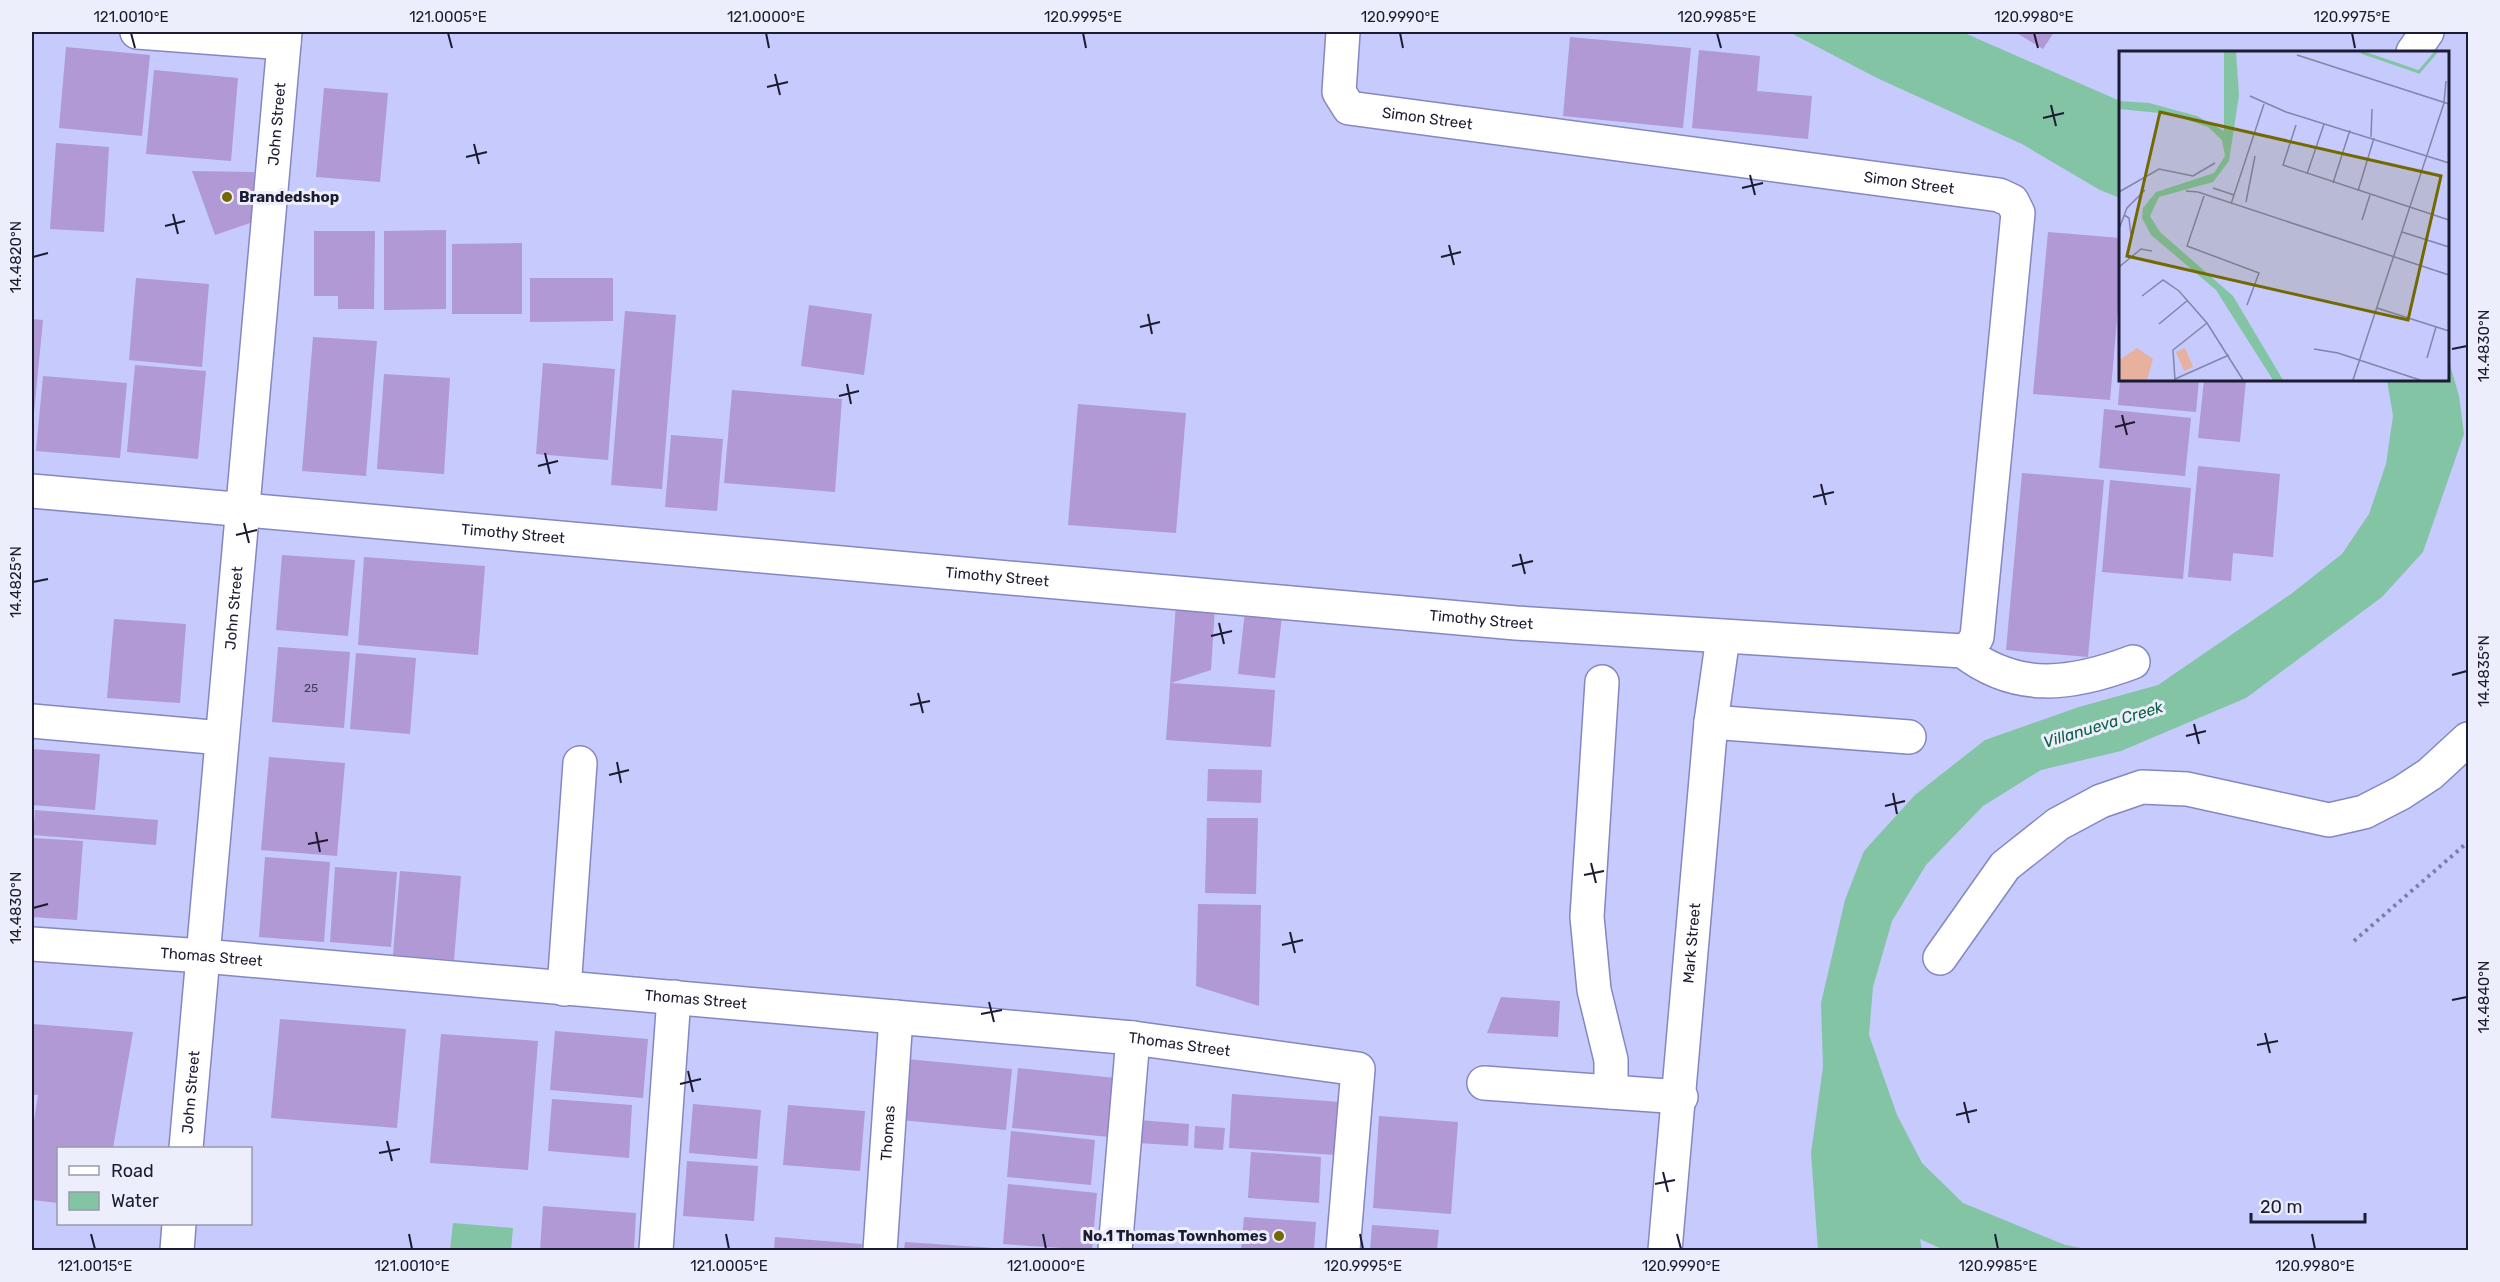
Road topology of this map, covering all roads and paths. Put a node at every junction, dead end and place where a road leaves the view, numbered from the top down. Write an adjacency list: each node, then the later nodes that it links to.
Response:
1 (137, 32): 4 (street)
2 (1343, 32): 9 (street, Simon Street)
3 (2427, 32): 5 (street)
4 (284, 37): 7 (street, John Street)
5 (2414, 51)
6 (32, 490): 7 (street, Timothy Street)
7 (242, 510): 8 (street, Timothy Street); 15 (street, John Street)
8 (1723, 637): 9 (street, Timothy Street); 13 (street, Mark Street)
9 (1963, 651): 10 (street)
10 (2133, 662)
11 (1602, 682): 28 (street)
12 (32, 721): 15 (street)
13 (1711, 722): 14 (street); 29 (street, Mark Street)
14 (1909, 737)
15 (222, 738): 21 (street, John Street)
16 (2469, 739): 22 (street)
17 (580, 763): 23 (street)
18 (2469, 842): 19 (path)
19 (2354, 941)
20 (32, 944): 21 (street, Thomas Street)
21 (203, 956): 23 (street, Thomas Street); 30 (street, John Street)
22 (1940, 958)
23 (564, 989): 24 (street, Thomas Street)
24 (674, 998): 25 (street, Thomas Street); 33 (street)
25 (896, 1017): 26 (street, Thomas Street); 34 (street, Thomas)
26 (1133, 1038): 35 (street); 36 (street, Thomas Street)
27 (1484, 1083): 28 (street)
28 (1611, 1092): 29 (street)
29 (1680, 1097): 37 (street, Mark Street)
30 (186, 1147)
31 (179, 1225): 32 (street)
32 (177, 1251)
33 (656, 1251)
34 (880, 1251)
35 (1115, 1251)
36 (1343, 1251)
37 (1665, 1251)

